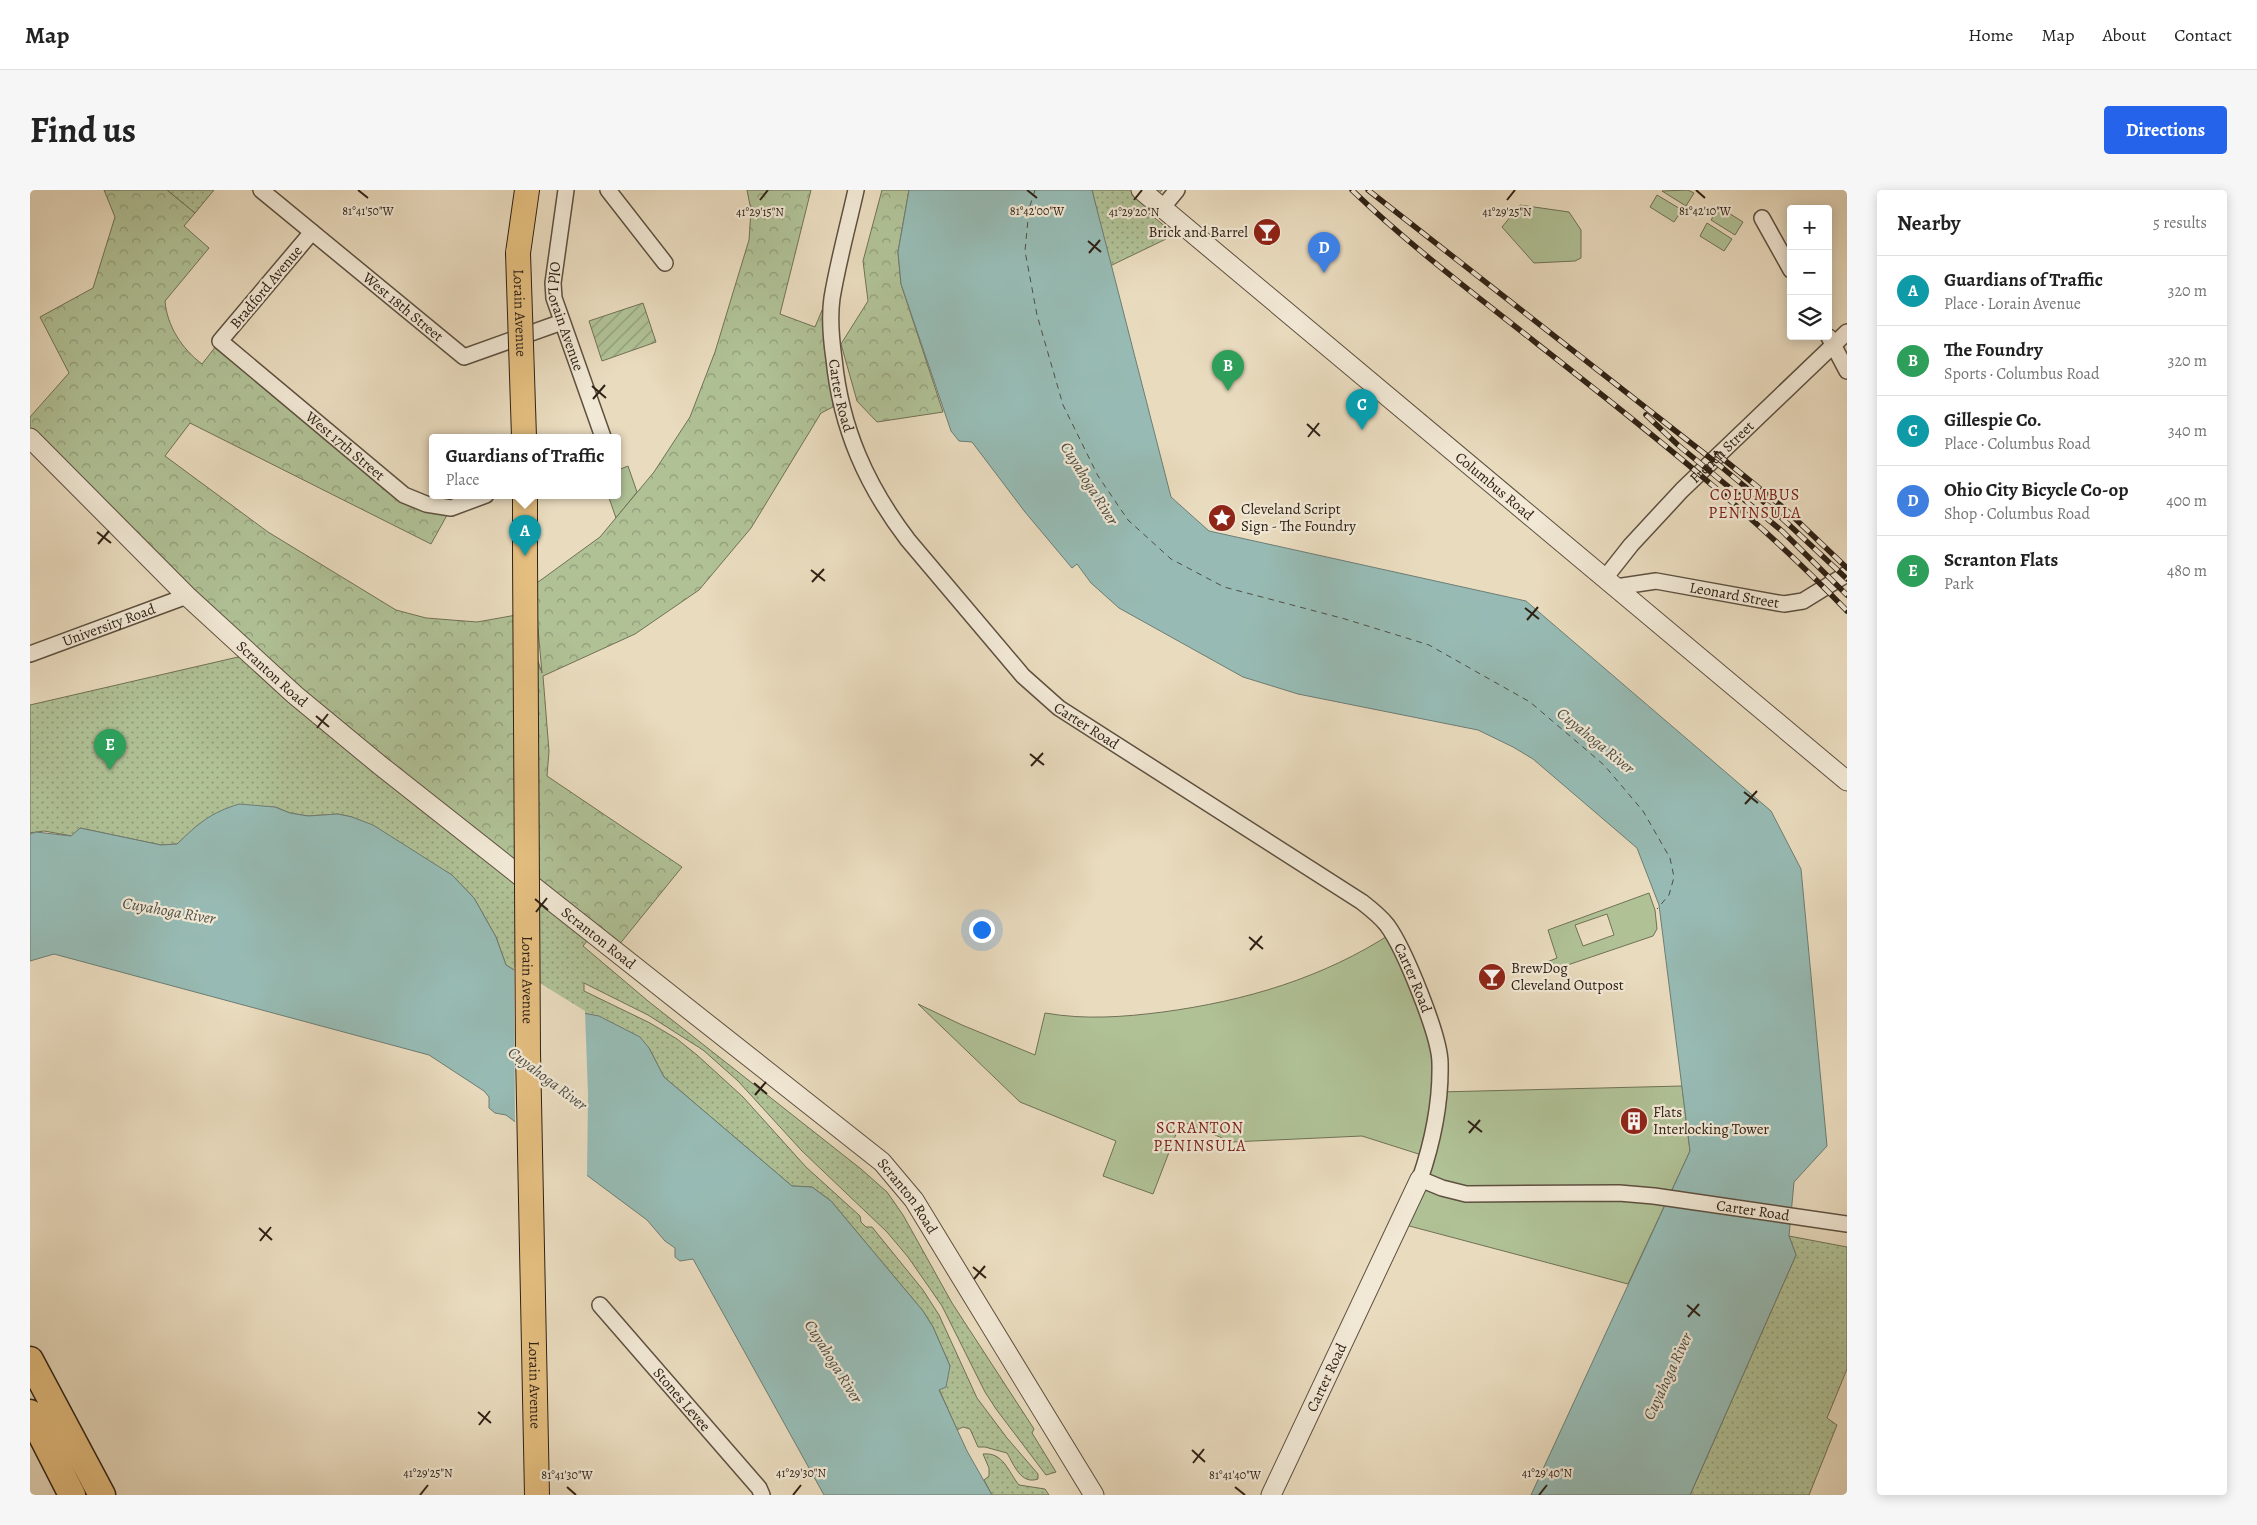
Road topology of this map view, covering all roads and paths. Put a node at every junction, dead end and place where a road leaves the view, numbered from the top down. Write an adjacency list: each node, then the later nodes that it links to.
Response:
1 (261, 190): 10 (street, West 18th Street)
2 (527, 190): 19 (main road, Lorain Avenue, bridge)
3 (566, 190): 13 (street, Old Lorain Avenue)
4 (608, 190): 11 (street)
5 (856, 190): 29 (street, Carter Road)
6 (1141, 190): 8 (street, Columbus Road)
7 (1177, 190): 8 (street)
8 (1163, 207): 25 (street, Columbus Road)
9 (1762, 218): 12 (street)
10 (312, 232): 13 (street, West 18th Street); 17 (street, Bradford Avenue)
11 (665, 263)
12 (1787, 263)
13 (562, 322): 20 (street, Old Lorain Avenue)
14 (1847, 332): 16 (street, French Street)
15 (1831, 340): 18 (street); 25 (street, French Street)
16 (1832, 340)
17 (220, 341): 22 (street, West 17th Street)
18 (1847, 371)
19 (524, 434)
20 (602, 434)
21 (30, 438): 26 (street, Scranton Road)
22 (476, 499)
23 (525, 499): 36 (main road, Lorain Avenue, bridge)
24 (1847, 574): 25 (street, Leonard Street)
25 (1611, 583): 28 (street, Columbus Road)
26 (187, 596): 27 (street, University Road); 38 (street, Scranton Road)
27 (30, 654)
28 (1847, 782)
29 (1420, 1179): 30 (street, Carter Road); 39 (street, Carter Road)
30 (1847, 1224)
31 (600, 1305): 37 (street, Stones Levee)
32 (30, 1360): 35 (highway)
33 (30, 1413): 34 (highway)
34 (72, 1495)
35 (102, 1495)
36 (537, 1495)
37 (762, 1495)
38 (1094, 1495)
39 (1271, 1495)

